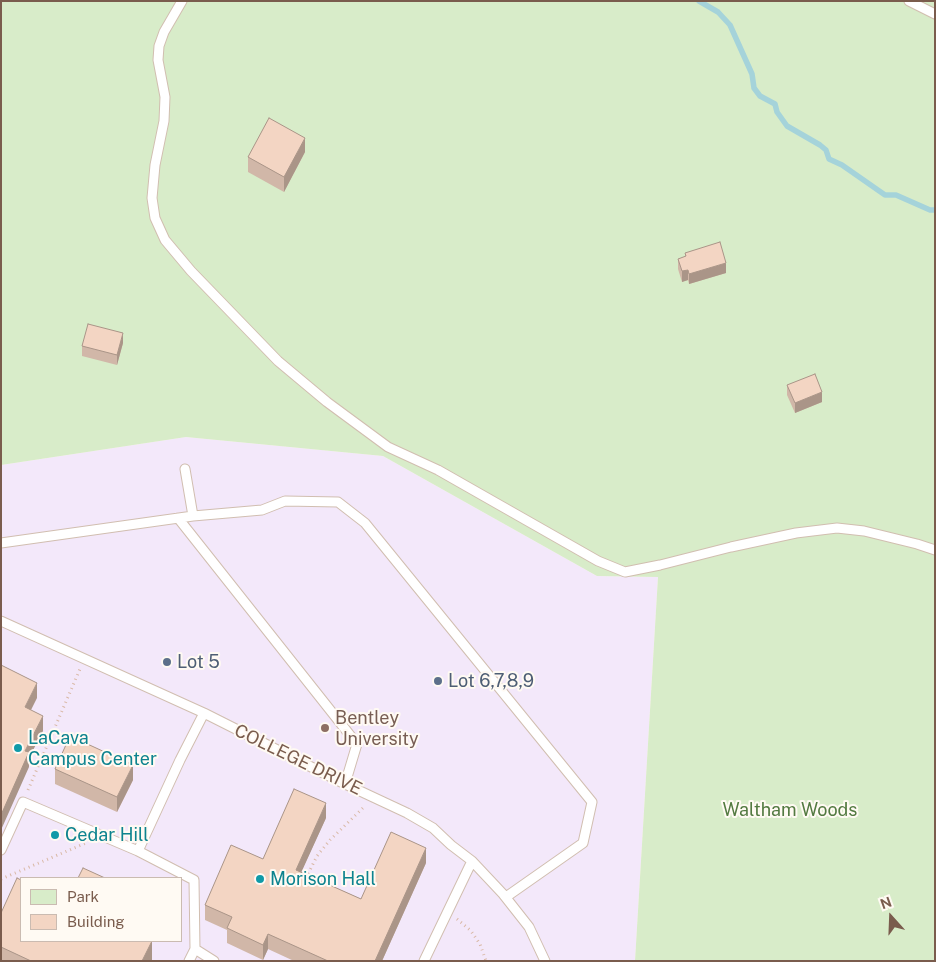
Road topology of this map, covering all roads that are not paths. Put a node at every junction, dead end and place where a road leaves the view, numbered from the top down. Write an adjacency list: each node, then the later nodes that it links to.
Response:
1 (182, 1): 8 (lane)
2 (909, 1): 3 (lane)
3 (935, 14)
4 (185, 469): 5 (lane)
5 (193, 516): 6 (lane); 15 (lane)
6 (178, 518): 7 (lane); 11 (lane)
7 (1, 543)
8 (935, 550)
9 (1, 621): 10 (lane, COLLEGE DRIVE)
10 (204, 713): 11 (lane, COLLEGE DRIVE); 13 (lane)
11 (345, 784): 14 (lane, COLLEGE DRIVE)
12 (1, 850): 13 (lane)
13 (138, 851): 16 (lane)
14 (472, 861): 15 (lane, COLLEGE DRIVE); 19 (lane)
15 (506, 897): 20 (lane, COLLEGE DRIVE)
16 (195, 949): 17 (lane); 18 (lane)
17 (189, 961)
18 (214, 961)
19 (424, 961)
20 (546, 961)

